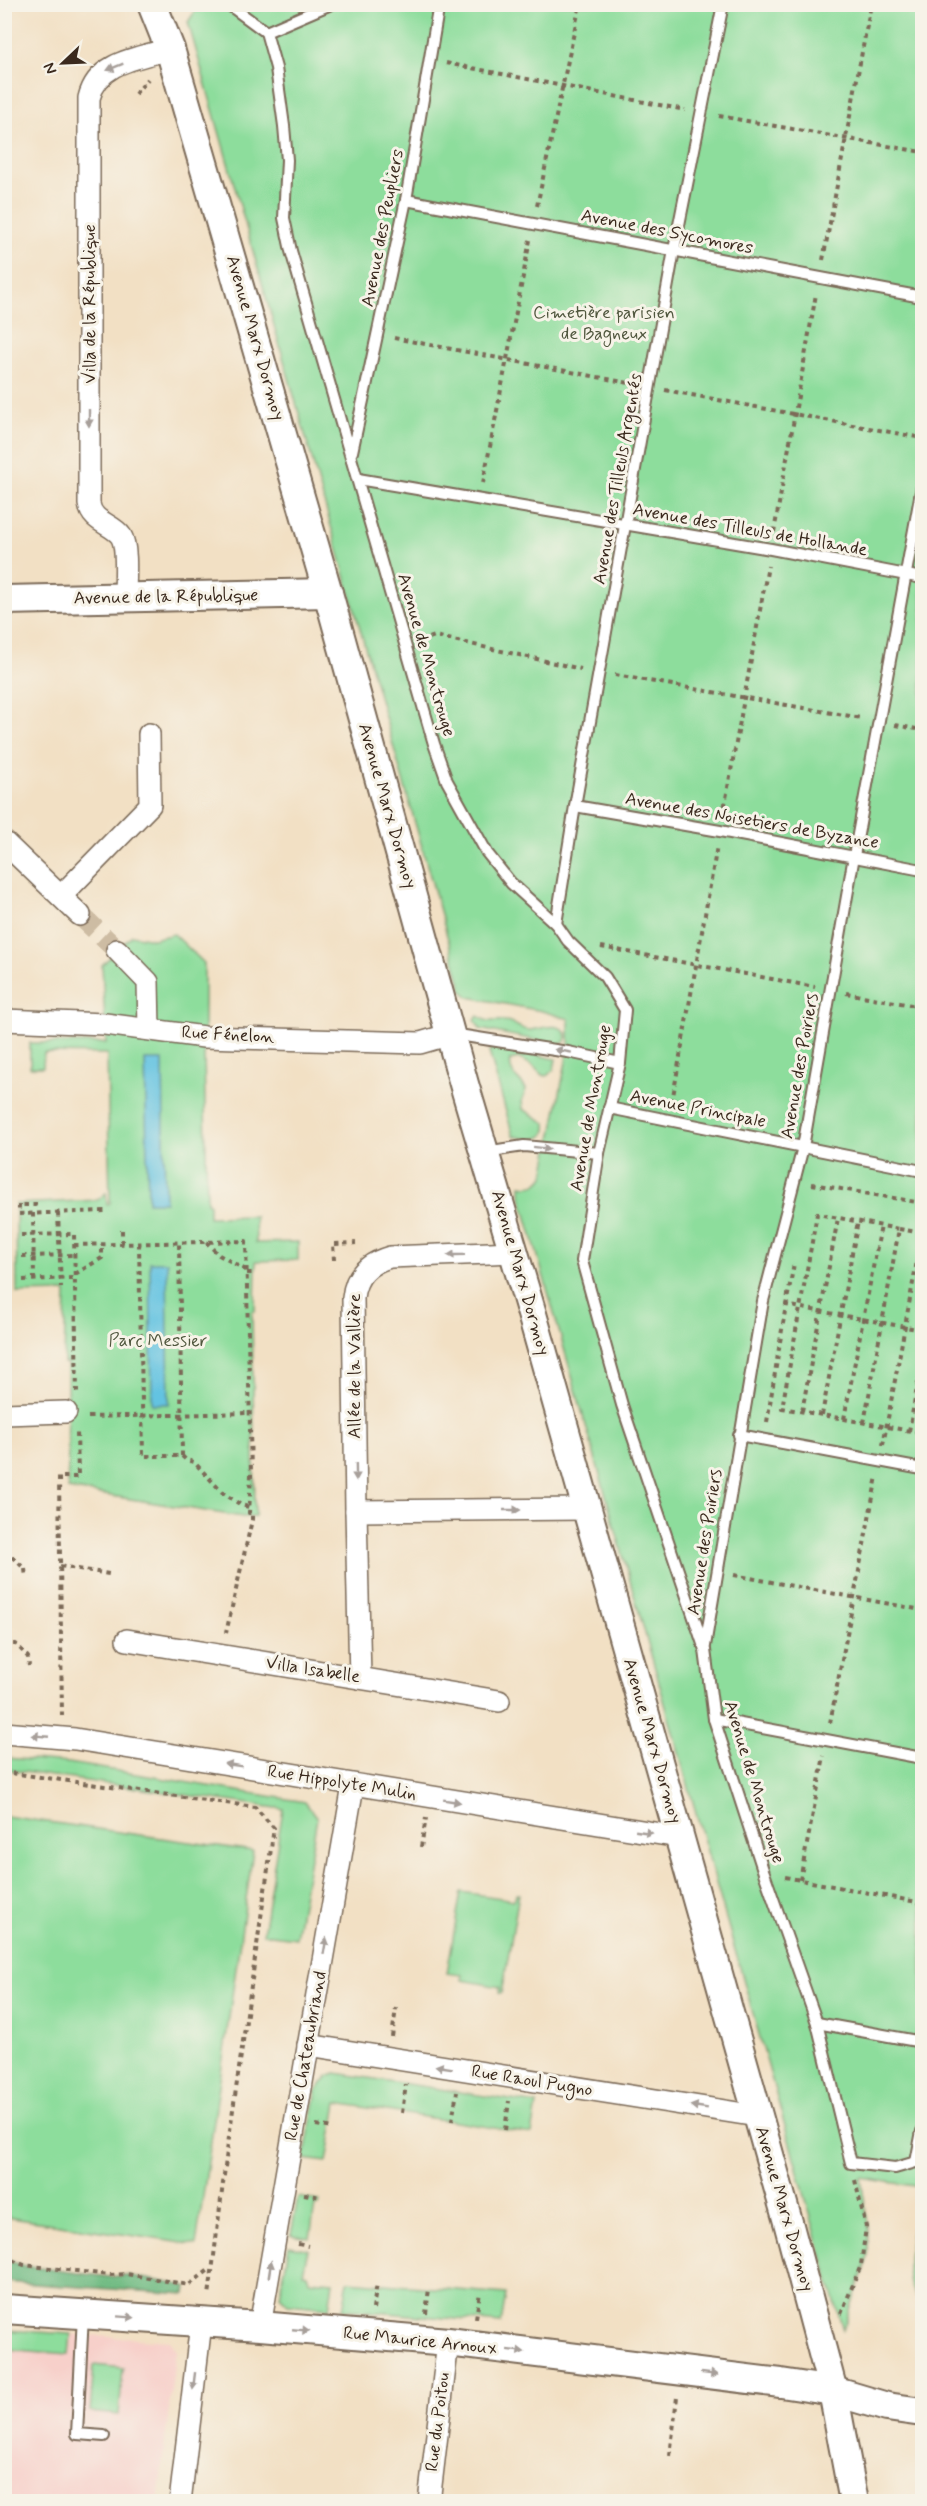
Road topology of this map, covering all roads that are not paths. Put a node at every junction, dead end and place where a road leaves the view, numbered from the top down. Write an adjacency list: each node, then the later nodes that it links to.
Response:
1 (152, 4): 8 (main road, Avenue Marx Dormoy)
2 (169, 4): 8 (main road, Avenue Marx Dormoy)
3 (228, 4): 7 (lane)
4 (331, 4): 7 (lane)
5 (439, 4): 9 (lane, Avenue des Peupliers)
6 (723, 4): 10 (lane, Avenue des Tilleuls Argentés)
7 (266, 32): 12 (lane, Avenue de Montrouge)
8 (170, 49): 18 (main road, Avenue Marx Dormoy); 19 (street, Villa de la République, one-way to 19)
9 (406, 201): 10 (lane, Avenue des Sycomores); 12 (lane, Avenue des Peupliers)
10 (674, 250): 11 (lane, Avenue des Sycomores); 15 (lane, Avenue des Tilleuls Argentés)
11 (922, 297)
12 (351, 456): 13 (lane, Avenue de Montrouge)
13 (358, 478): 15 (lane, Avenue des Tilleuls de Hollande); 28 (lane, Avenue de Montrouge)
14 (922, 486): 16 (lane, Avenue des Poiriers)
15 (626, 525): 16 (lane, Avenue des Tilleuls de Hollande); 22 (lane, Avenue des Tilleuls Argentés)
16 (906, 575): 17 (lane, Avenue des Tilleuls de Hollande); 24 (lane, Avenue des Poiriers)
17 (922, 578)
18 (328, 593): 19 (main road, Avenue de la République); 32 (main road, Avenue Marx Dormoy)
19 (125, 597): 20 (main road, Avenue de la République)
20 (4, 600)
21 (149, 734): 26 (street)
22 (575, 806): 24 (lane, Avenue des Noisetiers de Byzance); 28 (lane, Avenue des Tilleuls Argentés)
23 (4, 842): 26 (street)
24 (854, 856): 25 (lane, Avenue des Noisetiers de Byzance); 35 (lane, Avenue des Poiriers)
25 (922, 870)
26 (61, 896): 27 (street)
27 (81, 915)
28 (556, 924): 33 (lane, Avenue de Montrouge)
29 (117, 950): 31 (street)
30 (4, 1020): 31 (street, Rue Fénelon)
31 (149, 1029): 32 (street, Rue Fénelon)
32 (451, 1034): 33 (lane, one-way to 32); 36 (main road, Avenue Marx Dormoy)
33 (620, 1063): 34 (lane, Avenue de Montrouge)
34 (609, 1108): 35 (lane, Avenue Principale); 37 (lane, Avenue de Montrouge)
35 (804, 1147): 38 (lane, Avenue Principale); 42 (lane, Avenue des Poiriers)
36 (485, 1152): 37 (lane, one-way to 37); 39 (main road, Avenue Marx Dormoy)
37 (598, 1153): 47 (lane, Avenue de Montrouge)
38 (922, 1170)
39 (514, 1252): 44 (main road, Avenue Marx Dormoy); 45 (street, Allée de la Vallière, one-way to 45)
40 (4, 1414): 41 (street)
41 (73, 1420)
42 (739, 1435): 43 (lane); 47 (lane, Avenue des Poiriers)
43 (922, 1469)
44 (587, 1509): 45 (street, one-way to 44); 54 (main road, Avenue Marx Dormoy)
45 (356, 1511): 48 (street, Allée de la Vallière)
46 (127, 1640): 48 (street, Villa Isabelle)
47 (705, 1650): 50 (lane, Avenue de Montrouge)
48 (360, 1678): 49 (street, Villa Isabelle)
49 (499, 1701)
50 (714, 1719): 52 (lane); 55 (lane, Avenue de Montrouge)
51 (4, 1733): 53 (street, Rue Hippolyte Mulin, one-way to 51)
52 (922, 1758)
53 (352, 1786): 54 (street, Rue Hippolyte Mulin, one-way to 54); 57 (street, Rue de Chateaubriand, one-way to 53)
54 (680, 1837): 58 (main road, Avenue Marx Dormoy)
55 (817, 2023): 56 (lane); 59 (lane, Avenue de Montrouge)
56 (922, 2042)
57 (308, 2045): 58 (street, Rue Raoul Pugno, one-way to 57); 63 (street, Rue de Chateaubriand, one-way to 57)
58 (757, 2116): 65 (main road, Avenue Marx Dormoy)
59 (922, 2131)
60 (4, 2309): 62 (main road, Rue Maurice Arnoux)
61 (205, 2310): 62 (main road, Rue Maurice Arnoux, one-way to 61); 63 (main road, Rue Maurice Arnoux); 68 (street, one-way to 68)
62 (83, 2314): 67 (lane)
63 (261, 2326): 64 (main road, Rue Maurice Arnoux, one-way to 64)
64 (448, 2342): 65 (main road, Rue Maurice Arnoux, one-way to 65); 69 (street, Rue du Poitou)
65 (833, 2391): 66 (main road, Rue Maurice Arnoux); 70 (main road, Avenue Marx Dormoy)
66 (922, 2412)
67 (104, 2436)
68 (180, 2502)
69 (429, 2502)
70 (854, 2502)

